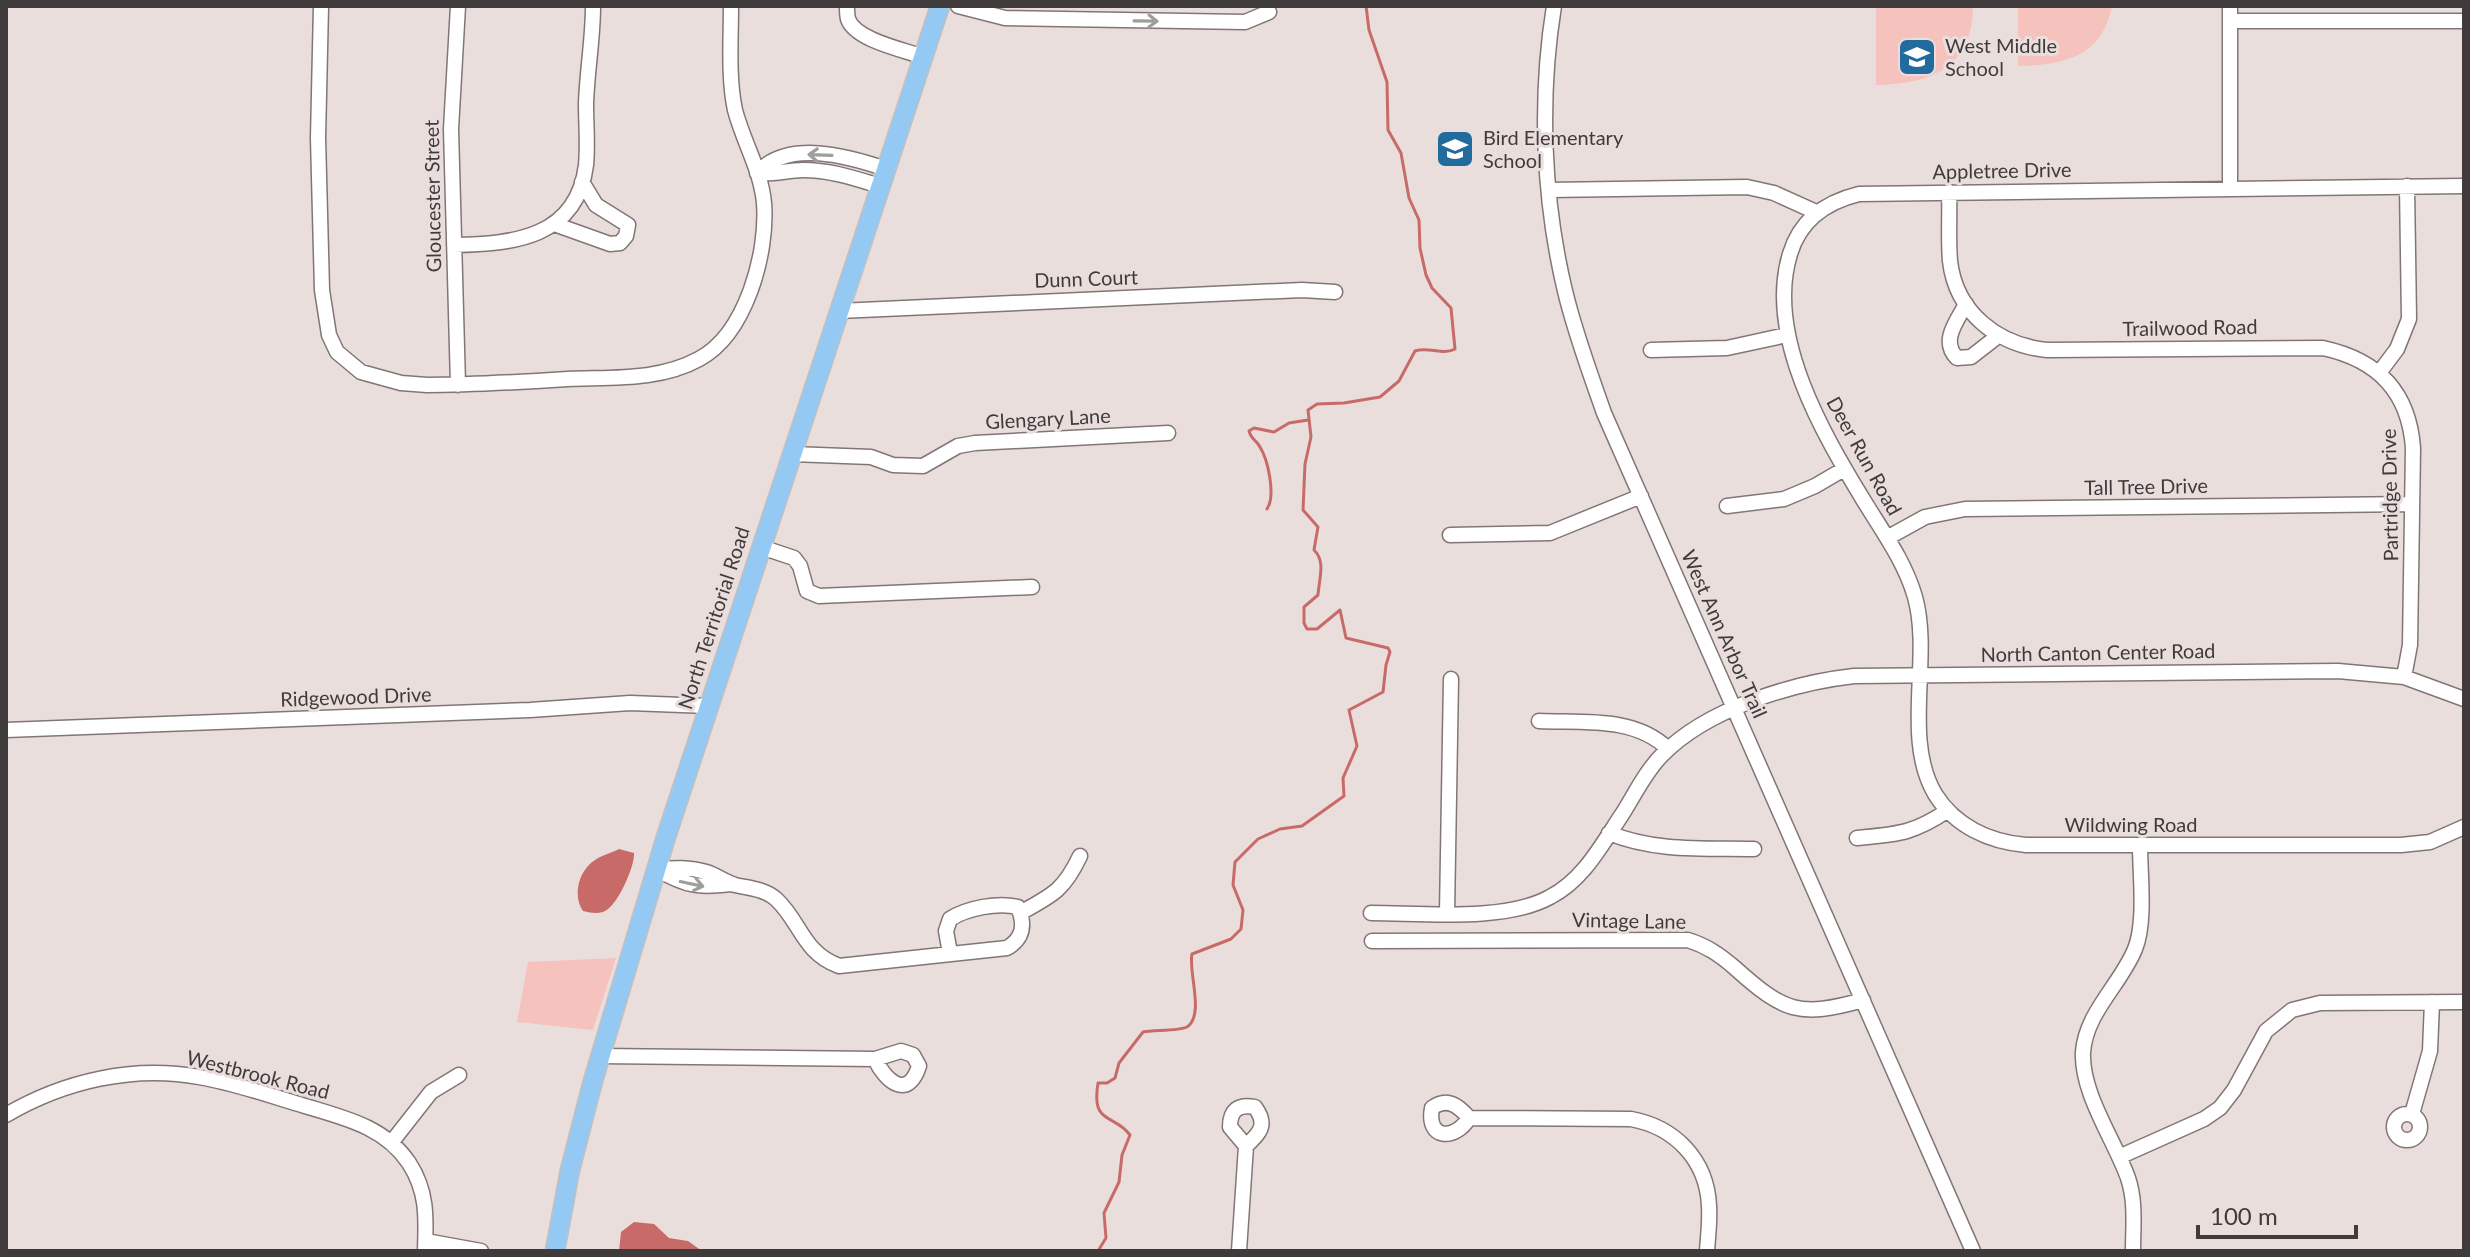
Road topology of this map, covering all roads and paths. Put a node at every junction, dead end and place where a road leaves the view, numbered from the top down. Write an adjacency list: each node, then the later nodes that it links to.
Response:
1 (321, 6): 33 (street)
2 (458, 6): 25 (street, Gloucester Street)
3 (593, 6): 17 (street)
4 (731, 6): 15 (street)
5 (847, 6): 14 (street)
6 (940, 6): 14 (main road, North Territorial Road)
7 (958, 6): 10 (street)
8 (1259, 6): 11 (street, one-way to 8)
9 (1554, 6): 21 (street, West Ann Arbor Trail)
10 (1036, 12): 11 (street)
11 (1116, 13)
12 (2230, 14): 13 (street); 20 (street)
13 (2464, 21)
14 (924, 57): 16 (main road, North Territorial Road)
15 (757, 173): 16 (street); 33 (street)
16 (883, 178): 28 (main road, North Territorial Road)
17 (582, 182): 24 (street); 24 (street)
18 (2407, 186): 19 (street, Appletree Drive); 20 (street, Appletree Drive); 32 (street)
19 (2464, 186)
20 (2230, 188): 22 (street, Appletree Drive)
21 (1550, 190): 23 (street); 37 (street, West Ann Arbor Trail)
22 (1949, 192): 23 (street, Appletree Drive); 27 (street, Trailwood Road)
23 (1816, 212): 29 (street, Deer Run Road)
24 (554, 224): 25 (street)
25 (454, 245): 33 (street, Gloucester Street)
26 (1335, 292): 28 (street, Dunn Court)
27 (1966, 304): 30 (street, Trailwood Road); 30 (street)
28 (839, 311): 35 (main road, North Territorial Road)
29 (1787, 335): 31 (street); 36 (street, Deer Run Road)
30 (1998, 336): 32 (street, Trailwood Road)
31 (1651, 350)
32 (2379, 373): 38 (street, Partridge Drive)
33 (458, 385)
34 (1168, 433): 35 (street, Glengary Lane)
35 (792, 454): 42 (main road, North Territorial Road)
36 (1844, 469): 39 (street); 41 (street, Deer Run Road)
37 (1641, 496): 40 (street); 49 (street, West Ann Arbor Trail)
38 (2412, 504): 41 (street, Tall Tree Drive); 45 (street, Partridge Drive)
39 (1727, 506)
40 (1450, 535)
41 (1887, 538): 44 (street, Deer Run Road)
42 (761, 547): 43 (street); 48 (main road, North Territorial Road)
43 (1032, 587)
44 (1920, 675): 45 (street, North Canton Center Road); 49 (street, North Canton Center Road); 53 (street, Wildwing Road)
45 (2404, 677): 47 (street, North Canton Center Road)
46 (1451, 679): 63 (street)
47 (2464, 699)
48 (708, 706): 51 (street, Ridgewood Drive); 60 (main road, North Territorial Road)
49 (1734, 709): 52 (street, North Canton Center Road); 66 (street, West Ann Arbor Trail)
50 (1539, 721): 52 (street)
51 (6, 730)
52 (1668, 749): 55 (street, North Canton Center Road)
53 (1947, 811): 56 (street); 57 (street, Wildwing Road)
54 (2464, 827): 57 (street, Wildwing Road)
55 (1609, 833): 58 (street); 63 (street, North Canton Center Road)
56 (1857, 838)
57 (2140, 845): 77 (street)
58 (1754, 849)
59 (1080, 856): 61 (street)
60 (656, 869): 65 (street); 69 (main road, North Territorial Road)
61 (1020, 913): 65 (street); 65 (street)
62 (1371, 913): 63 (street, North Canton Center Road)
63 (1447, 913)
64 (1372, 941): 66 (street, Vintage Lane)
65 (950, 953)
66 (1863, 1000): 83 (street, West Ann Arbor Trail)
67 (2432, 1002): 68 (street); 72 (street); 77 (street)
68 (2464, 1002)
69 (600, 1056): 70 (street); 80 (main road, North Territorial Road)
70 (875, 1059)
71 (459, 1075): 75 (street)
72 (2412, 1114)
73 (6, 1115): 75 (street, Westbrook Road)
74 (1469, 1118): 82 (street)
75 (391, 1143): 78 (street, Westbrook Road)
76 (1246, 1146): 81 (street)
77 (2119, 1157): 84 (street)
78 (426, 1246): 79 (street, Westbrook Road)
79 (481, 1251)
80 (555, 1251)
81 (1239, 1251)
82 (1707, 1251)
83 (1973, 1251)
84 (2133, 1251)

